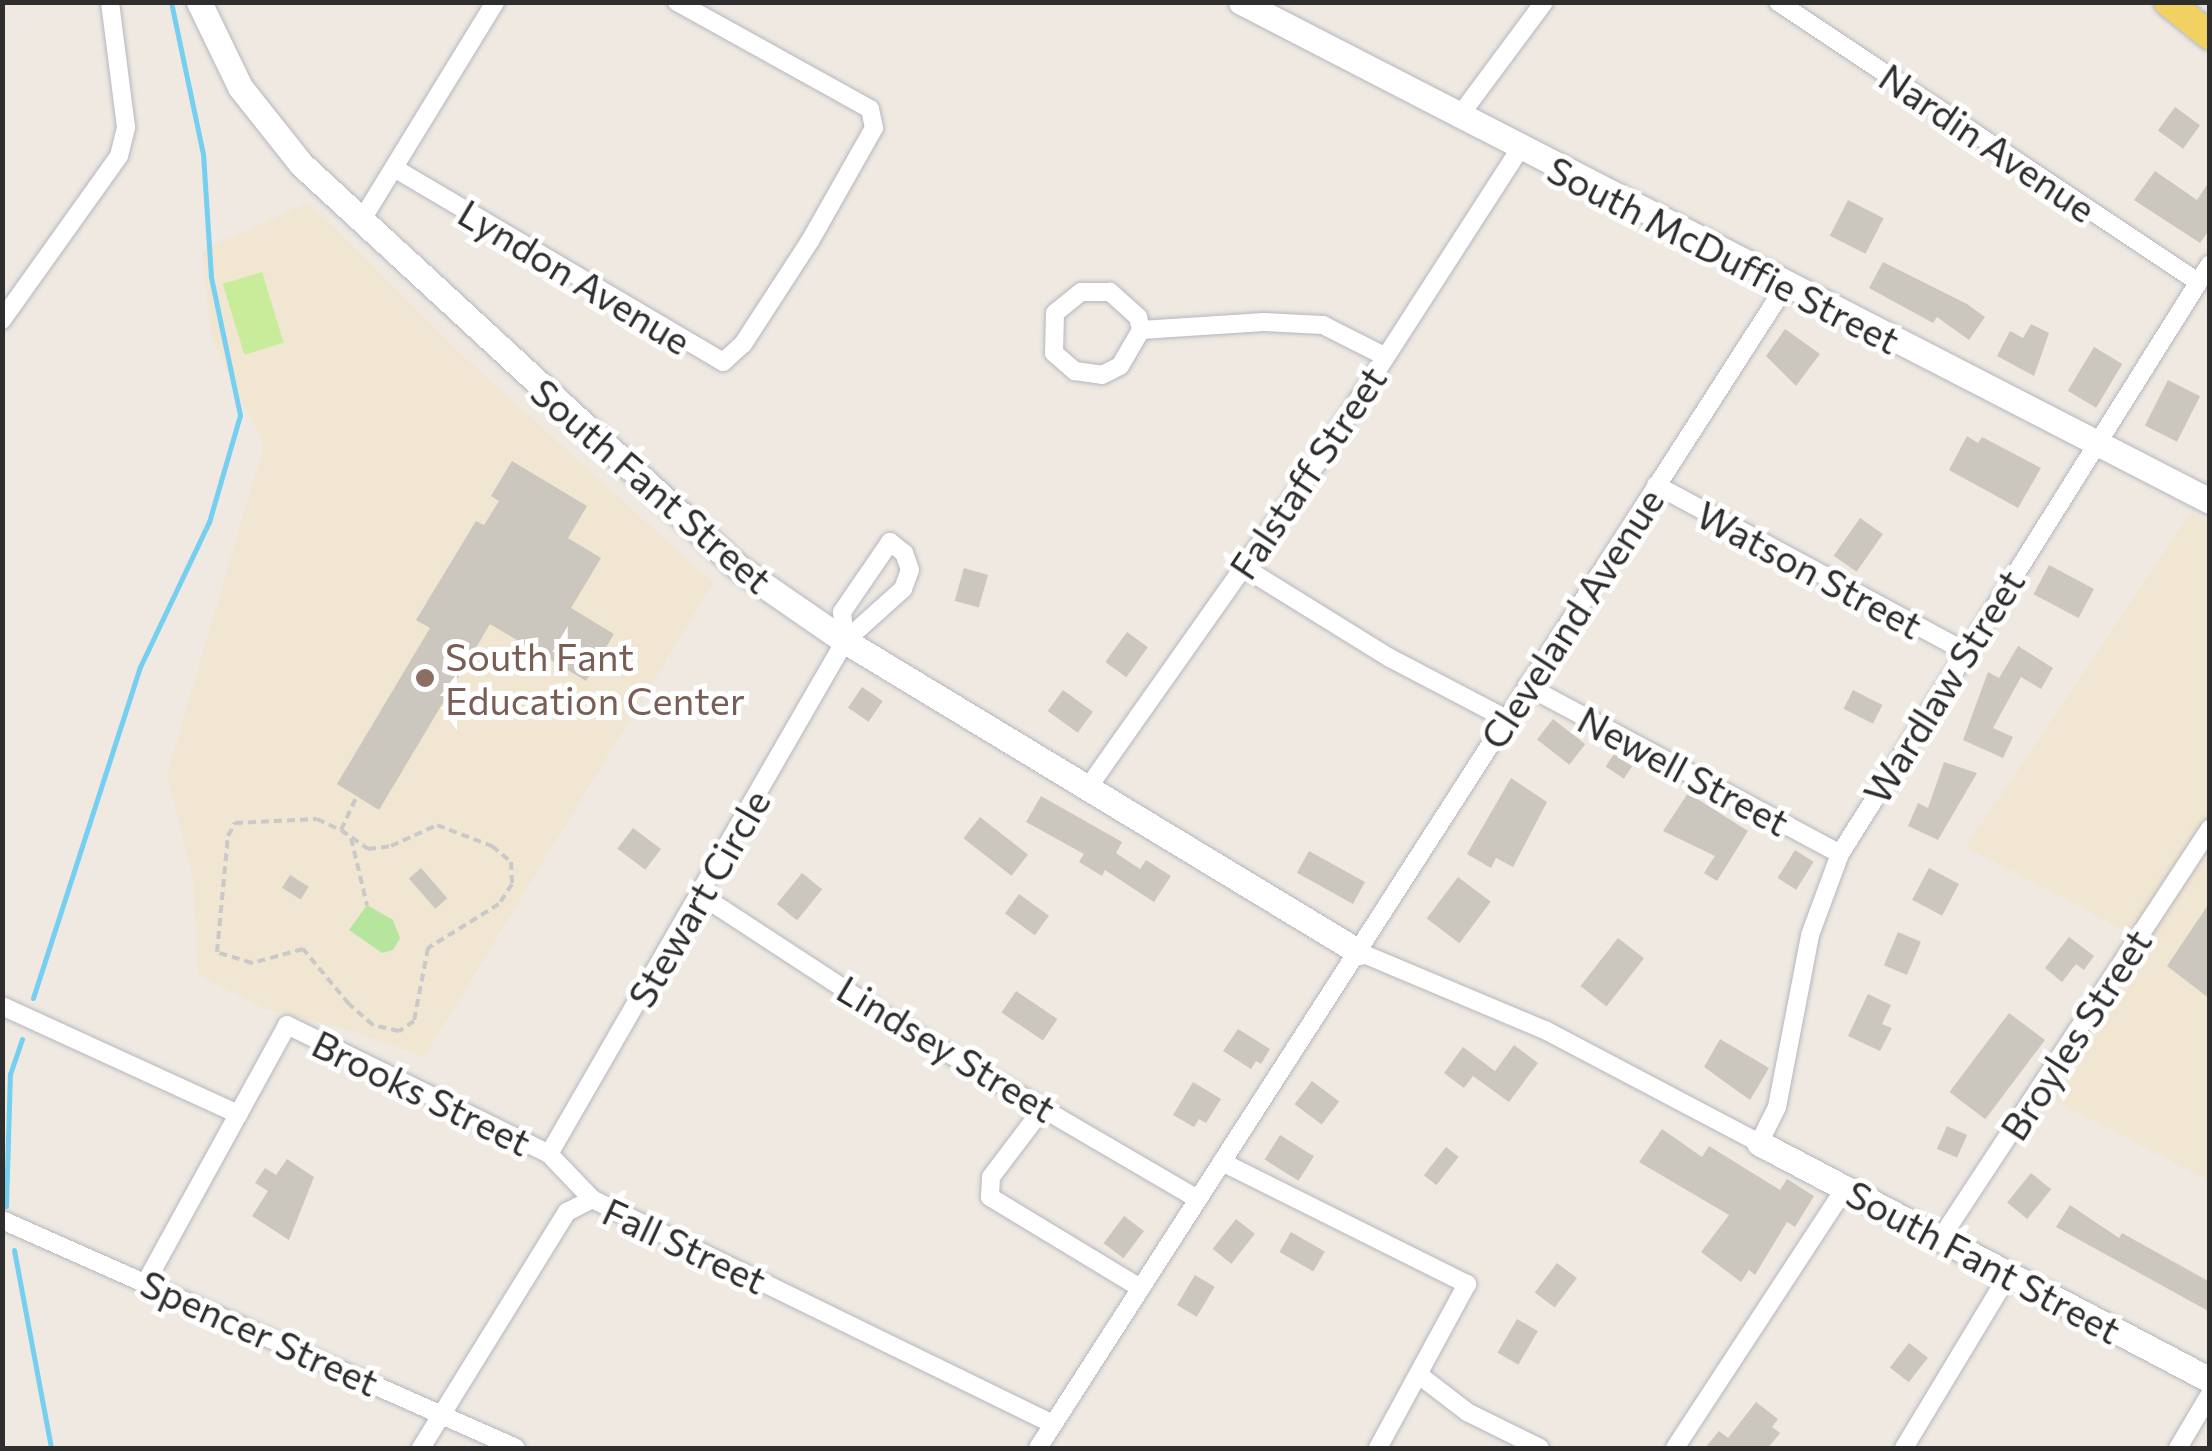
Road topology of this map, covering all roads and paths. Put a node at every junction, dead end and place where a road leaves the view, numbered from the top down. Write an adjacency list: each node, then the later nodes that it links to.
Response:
1 (110, 2): 17 (street)
2 (199, 2): 13 (street, South Fant Street)
3 (495, 2): 12 (street)
4 (677, 2): 12 (street, Lyndon Avenue)
5 (1241, 2): 10 (street, South McDuffie Street)
6 (1544, 2): 10 (street)
7 (1778, 2): 15 (street, Nardin Avenue)
8 (2168, 2): 9 (main road)
9 (2210, 36)
10 (1458, 118): 11 (street, South McDuffie Street)
11 (1519, 150): 16 (street, South McDuffie Street); 19 (street, Falstaff Street)
12 (394, 168): 13 (street)
13 (361, 221): 24 (street, South Fant Street)
14 (2210, 264): 15 (street, Wardlaw Street)
15 (2198, 282): 20 (street, Wardlaw Street)
16 (1786, 285): 20 (street, South McDuffie Street); 21 (street, Cleveland Avenue)
17 (2, 320)
18 (1141, 330): 18 (street); 19 (street)
19 (1384, 356): 23 (street, Falstaff Street)
20 (2098, 444): 22 (street, South McDuffie Street); 25 (street, Wardlaw Street)
21 (1656, 486): 25 (street, Watson Street); 26 (street, Cleveland Avenue)
22 (2210, 501)
23 (1243, 567): 27 (street); 28 (street, Falstaff Street)
24 (845, 640): 24 (street, Stewart Circle); 28 (street, South Fant Street); 34 (street, Stewart Circle)
25 (1964, 652): 33 (street, Wardlaw Street)
26 (1527, 686): 27 (street, Cleveland Avenue); 33 (street, Newell Street)
27 (1506, 718): 36 (street, Cleveland Avenue)
28 (1087, 789): 36 (street, South Fant Street)
29 (357, 796): 31 (path)
30 (2210, 829): 47 (street, Broyles Street)
31 (341, 830): 32 (path); 32 (path)
32 (351, 837): 35 (path)
33 (1840, 854): 40 (street, Wardlaw Street)
34 (699, 894): 38 (street, Lindsey Street); 41 (street, Stewart Circle)
35 (368, 905)
36 (1358, 952): 40 (street); 42 (street, Cleveland Avenue)
37 (2, 1006): 39 (street)
38 (1044, 1106): 45 (street, Lindsey Street); 50 (street)
39 (238, 1114): 41 (street, Brooks Street); 49 (street, Brooks Street)
40 (1759, 1143): 43 (street, South Fant Street)
41 (549, 1154): 44 (street, Brooks Street)
42 (1222, 1162): 45 (street, Cleveland Avenue); 51 (street)
43 (1845, 1188): 47 (street, South Fant Street); 61 (street)
44 (592, 1199): 54 (street, Fall Street); 55 (street, Fall Street)
45 (1198, 1199): 50 (street, Cleveland Avenue)
46 (2, 1220): 49 (street, Spencer Street)
47 (1940, 1238): 48 (street, South Fant Street)
48 (2010, 1274): 52 (street, South Fant Street); 62 (street)
49 (146, 1282): 54 (street, Spencer Street)
50 (1140, 1288): 55 (street, Cleveland Avenue)
51 (1419, 1374): 59 (street); 60 (street)
52 (2210, 1380)
53 (2210, 1394): 63 (street)
54 (443, 1412): 56 (street, Fall Street); 57 (street, Spencer Street)
55 (1054, 1424): 58 (street, Cleveland Avenue)
56 (420, 1448)
57 (516, 1448)
58 (1038, 1448)
59 (1378, 1448)
60 (1540, 1448)
61 (1674, 1448)
62 (1904, 1448)
63 (2178, 1448)

